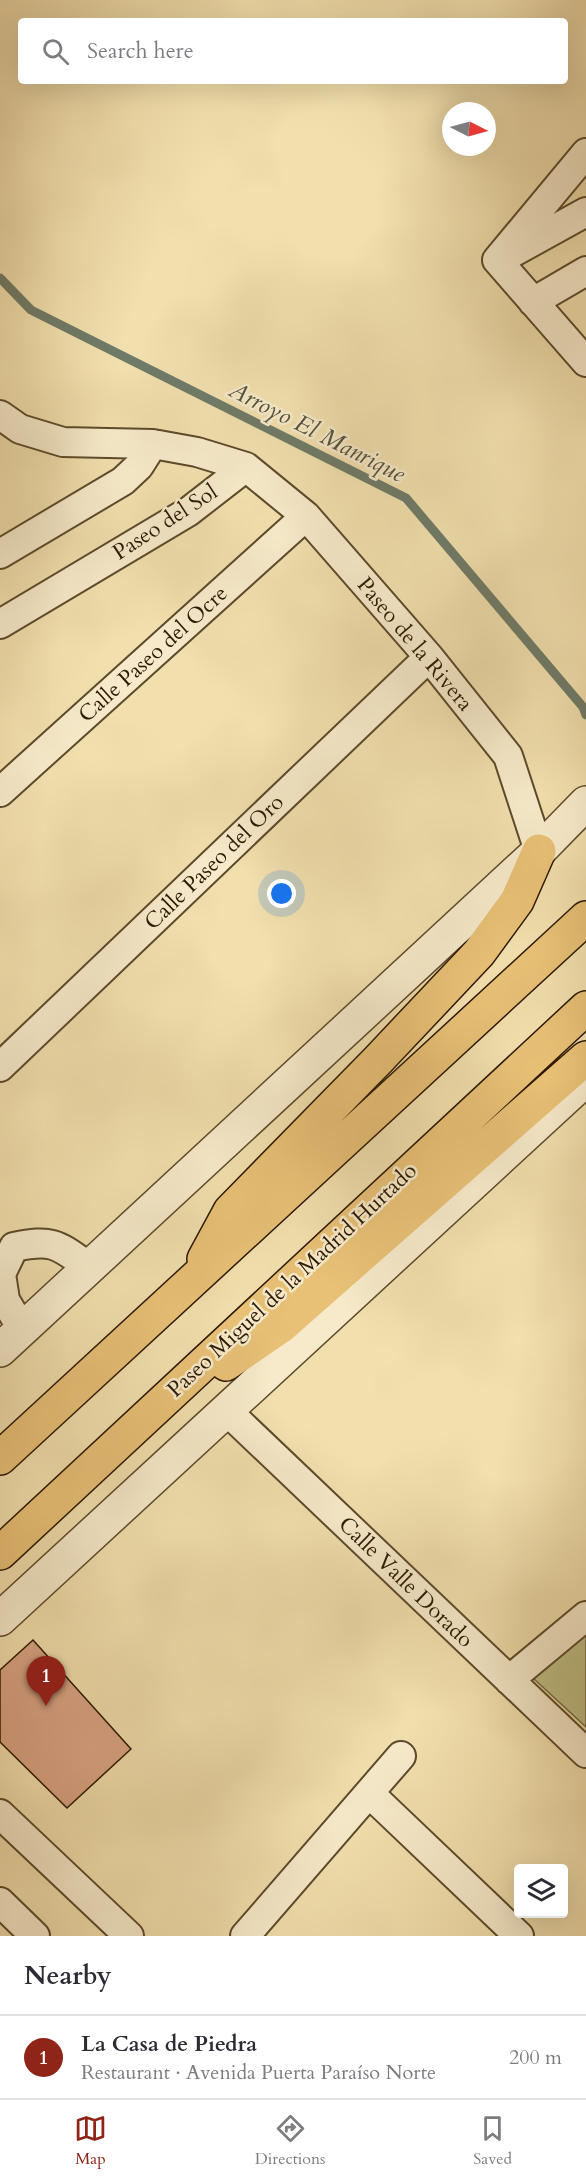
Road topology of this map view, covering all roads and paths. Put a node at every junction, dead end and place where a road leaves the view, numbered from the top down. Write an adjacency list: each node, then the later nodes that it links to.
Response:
1 (586, 153): 3 (street)
2 (586, 212): 3 (street)
3 (497, 260): 5 (street)
4 (586, 271): 5 (street)
5 (533, 302): 6 (street)
6 (586, 362)
7 (0, 415): 8 (street, Paseo del Sol)
8 (153, 444): 9 (street, Paseo del Sol); 11 (street)
9 (246, 466): 10 (street, Paseo de la Rivera); 12 (street, Paseo del Sol)
10 (306, 516): 13 (street, Paseo de la Rivera); 14 (street, Calle Paseo del Ocre)
11 (0, 554)
12 (0, 624)
13 (429, 657): 16 (street, Paseo de la Rivera); 20 (street, Calle Paseo del Oro)
14 (0, 792)
15 (586, 803): 16 (street)
16 (539, 851): 23 (street); 24 (highway)
17 (586, 918): 24 (highway)
18 (586, 1008): 27 (highway, Paseo Miguel de la Madrid Hurtado)
19 (586, 1058): 27 (highway)
20 (0, 1067)
21 (586, 1079): 26 (street)
22 (7, 1240): 23 (street); 25 (street)
23 (89, 1267): 25 (street)
24 (191, 1282): 28 (highway)
25 (11, 1339)
26 (227, 1411): 31 (street); 32 (street, Calle Valle Dorado)
27 (132, 1428): 29 (highway, Paseo Miguel de la Madrid Hurtado)
28 (0, 1458)
29 (0, 1553)
30 (586, 1616): 32 (street)
31 (0, 1619)
32 (509, 1680): 33 (street, Calle Valle Dorado)
33 (586, 1753)
34 (401, 1756): 35 (street)
35 (369, 1793): 40 (street); 41 (street)
36 (0, 1814): 39 (street)
37 (0, 1902): 38 (street)
38 (35, 1936)
39 (129, 1936)
40 (245, 1936)
41 (519, 1936)

